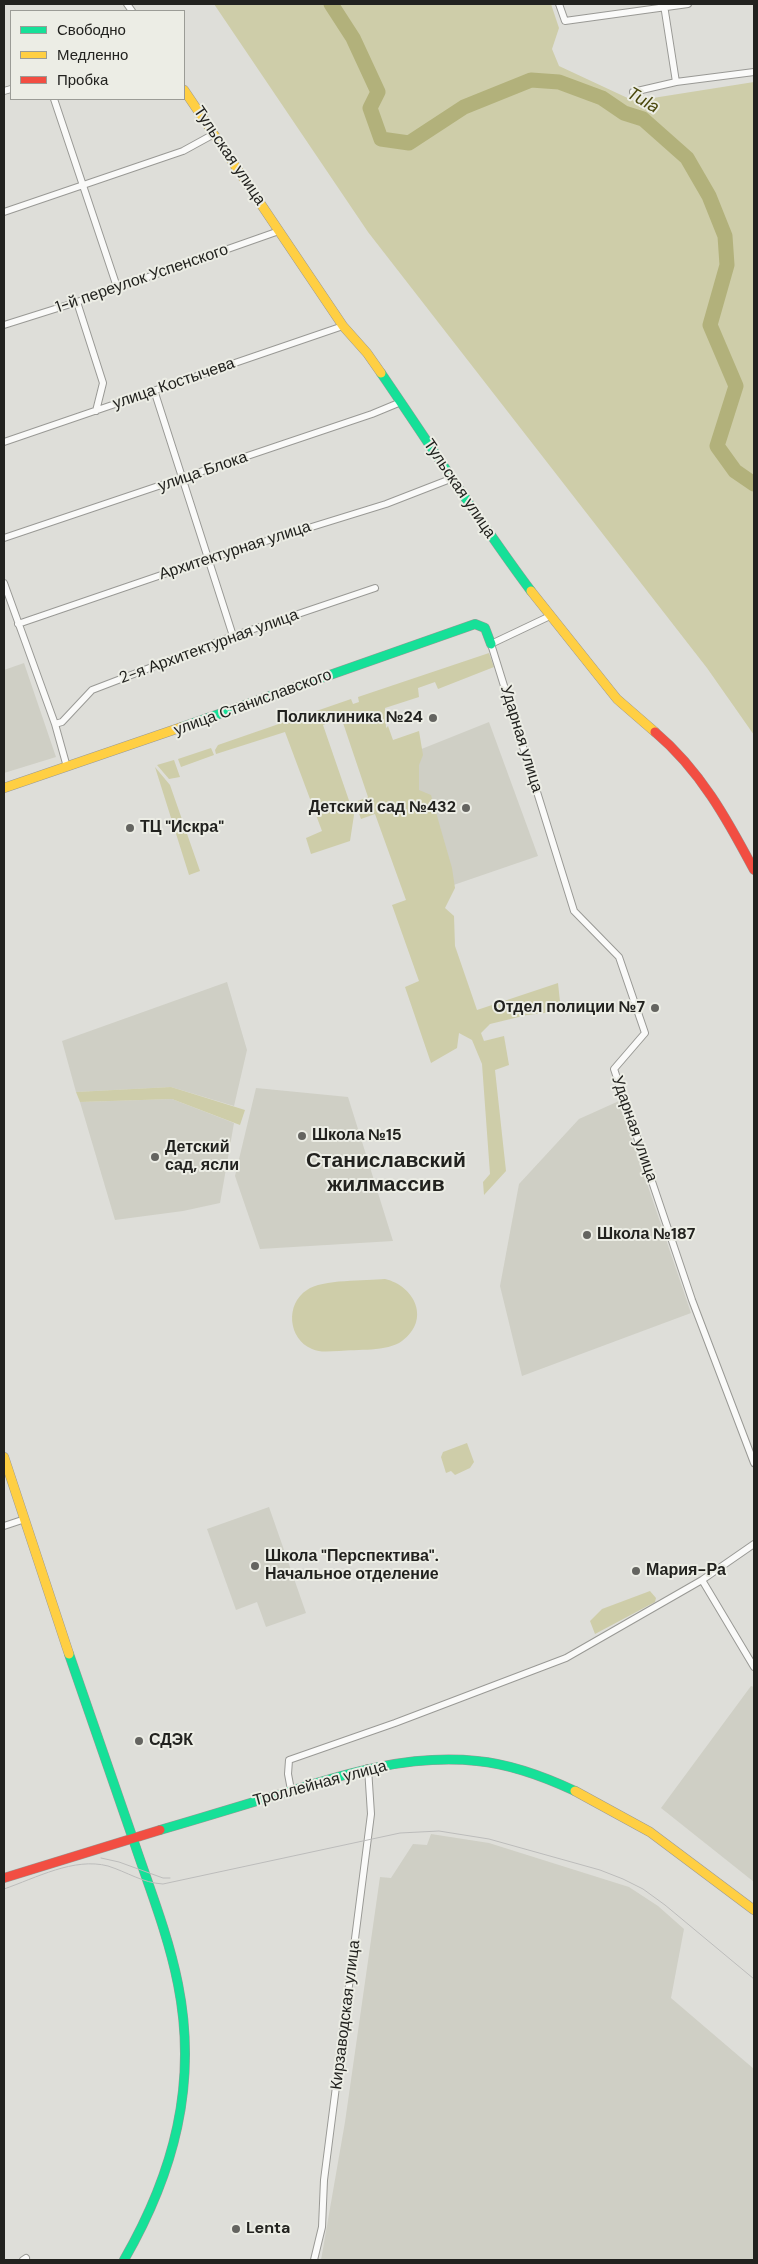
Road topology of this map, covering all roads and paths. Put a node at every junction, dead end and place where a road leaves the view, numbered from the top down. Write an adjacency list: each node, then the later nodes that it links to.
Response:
1 (559, 4): 3 (street)
2 (688, 4): 3 (street)
3 (664, 5): 5 (street)
4 (754, 72): 5 (street)
5 (676, 82): 7 (street)
6 (185, 91): 9 (main road, Тульская улица)
7 (633, 92)
8 (54, 100): 10 (street)
9 (214, 134): 10 (street); 12 (main road, Тульская улица)
10 (84, 186): 11 (street); 13 (street)
11 (4, 212)
12 (279, 231): 13 (street, 1-й переулок Успенского); 16 (main road, Тульская улица)
13 (117, 287): 14 (street, 1-й переулок Успенского)
14 (77, 302): 15 (street, 1-й переулок Успенского); 19 (street)
15 (4, 325)
16 (343, 326): 17 (street, улица Костычева); 18 (main road, Тульская улица)
17 (154, 390): 19 (street, улица Костычева); 22 (street)
18 (401, 402): 21 (main road, Тульская улица); 22 (street, улица Блока)
19 (96, 411): 20 (street, улица Костычева)
20 (4, 442)
21 (453, 478): 24 (street, Архитектурная улица); 27 (main road, Тульская улица)
22 (182, 479): 23 (street, улица Блока); 24 (street)
23 (4, 538)
24 (208, 558): 28 (street, Архитектурная улица); 29 (street)
25 (4, 583): 28 (street)
26 (375, 588): 29 (street, 2-я Архитектурная улица)
27 (550, 616): 30 (street); 34 (main road, Тульская улица)
28 (18, 624): 31 (street)
29 (234, 636): 31 (street, 2-я Архитектурная улица)
30 (491, 644): 32 (main road, улица Станиславского); 36 (street, Ударная улица)
31 (55, 724): 32 (street)
32 (67, 767): 33 (main road, улица Станиславского)
33 (4, 788)
34 (754, 870)
35 (4, 1457): 37 (main road)
36 (754, 1463)
37 (25, 1519): 38 (street); 44 (main road)
38 (4, 1526)
39 (754, 1544): 40 (street)
40 (702, 1580): 41 (street); 43 (street)
41 (754, 1667)
42 (368, 1768): 43 (main road, Троллейная улица); 46 (main road, Троллейная улица); 48 (street, Кирзаводская улица)
43 (291, 1790): 44 (main road, Троллейная улица)
44 (133, 1838): 45 (main road, Троллейная улица); 47 (main road)
45 (4, 1878)
46 (754, 1910)
47 (124, 2260)
48 (314, 2260)

